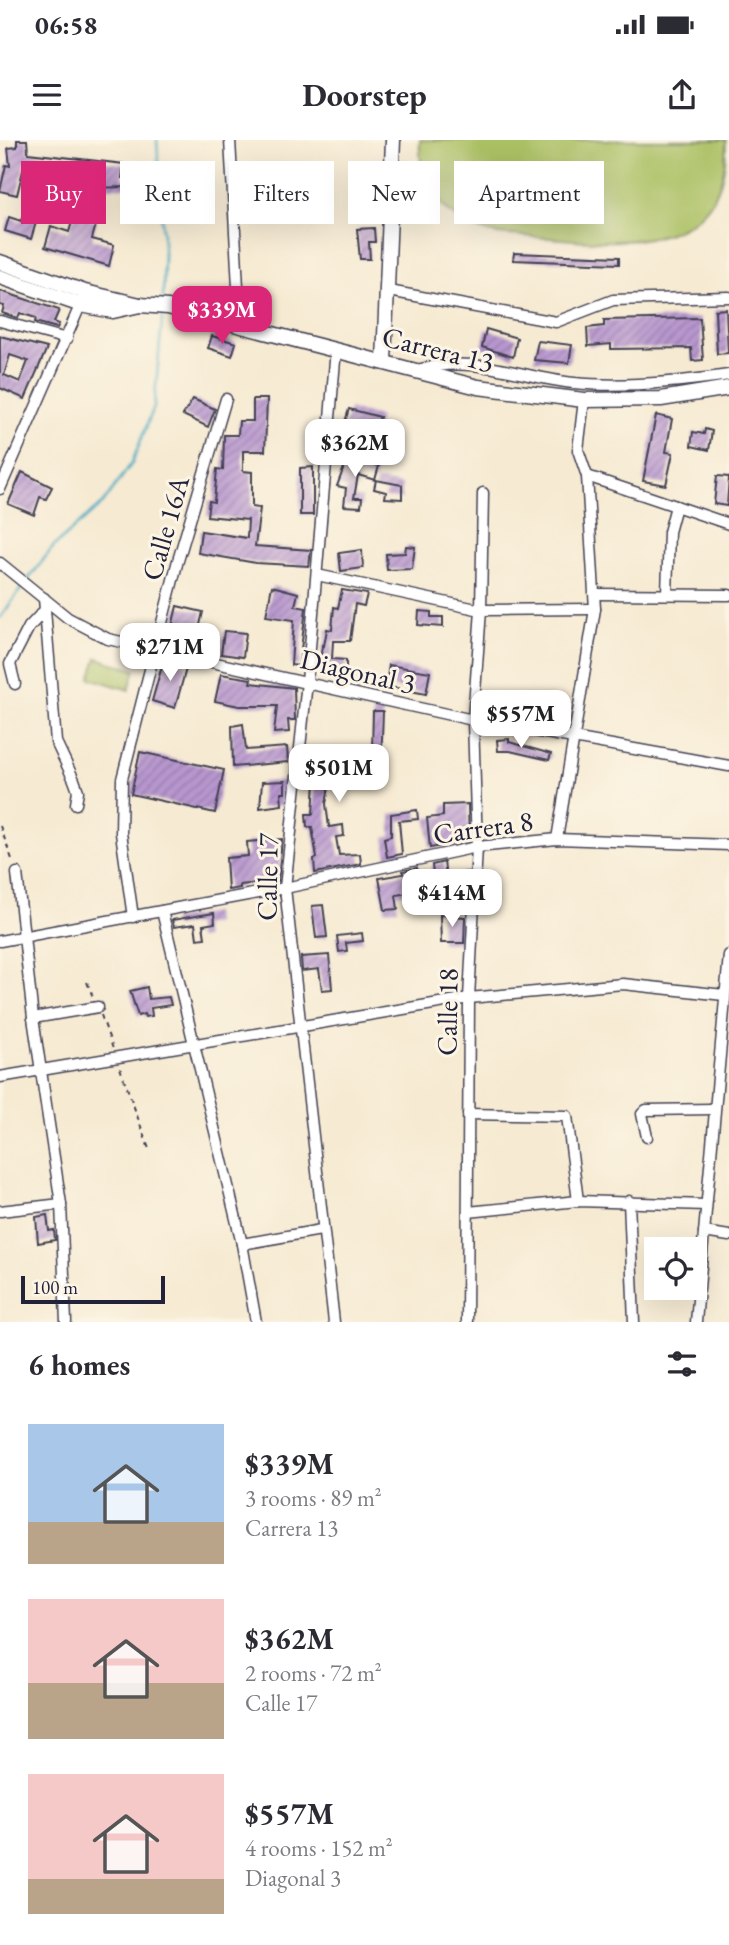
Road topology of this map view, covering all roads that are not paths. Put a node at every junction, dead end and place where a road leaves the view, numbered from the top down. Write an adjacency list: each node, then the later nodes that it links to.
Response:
1 (230, 140): 10 (street)
2 (393, 140): 6 (street)
3 (0, 262): 5 (street, Carrera 13)
4 (0, 277): 5 (street, Carrera 13)
5 (33, 281): 8 (street, Carrera 13)
6 (389, 291): 7 (street); 13 (street)
7 (729, 297)
8 (83, 299): 10 (street, Carrera 13); 11 (street)
9 (0, 321): 11 (street)
10 (240, 324): 12 (street, Carrera 13)
11 (67, 339): 20 (street)
12 (336, 349): 13 (street, Carrera 13); 25 (street, Calle 17)
13 (384, 361): 14 (street, Carrera 13)
14 (417, 370): 15 (street); 18 (street, Carrera 13)
15 (729, 375)
16 (729, 388): 18 (street, Carrera 13)
17 (226, 399): 33 (street, Calle 16A)
18 (584, 400): 19 (street)
19 (587, 476): 22 (street); 26 (street)
20 (0, 489)
21 (484, 493): 31 (street, Calle 18)
22 (676, 506): 23 (street); 27 (street)
23 (729, 524)
24 (0, 563): 29 (street, Diagonal 3)
25 (317, 575): 31 (street); 34 (street, Calle 17)
26 (595, 593): 27 (street); 30 (street)
27 (667, 594): 28 (street)
28 (729, 595)
29 (42, 596): 32 (street); 33 (street, Diagonal 3)
30 (595, 609): 31 (street); 37 (street)
31 (481, 610): 36 (street, Calle 18)
32 (43, 612): 35 (street); 39 (street)
33 (156, 650): 34 (street, Diagonal 3); 46 (street, Calle 16A)
34 (307, 682): 36 (street, Diagonal 3); 44 (street, Calle 17)
35 (15, 684)
36 (473, 720): 37 (street, Diagonal 3); 42 (street, Calle 18)
37 (573, 737): 38 (street, Diagonal 3); 40 (street)
38 (729, 766)
39 (76, 804)
40 (558, 839): 41 (street, Carrera 8); 42 (street, Carrera 8)
41 (729, 845)
42 (477, 847): 44 (street, Carrera 8); 51 (street, Calle 18)
43 (18, 873): 47 (street)
44 (285, 888): 45 (street, Carrera 8); 54 (street, Calle 17)
45 (162, 911): 46 (street, Carrera 8); 56 (street)
46 (133, 917): 47 (street, Carrera 8)
47 (23, 936): 48 (street, Carrera 8); 53 (street)
48 (0, 941)
49 (729, 957): 50 (street)
50 (724, 995): 51 (street); 55 (street)
51 (469, 998): 54 (street); 60 (street, Calle 18)
52 (98, 1007): 53 (street)
53 (33, 1018): 57 (street)
54 (298, 1026): 56 (street); 68 (street, Calle 17)
55 (725, 1033): 59 (street)
56 (196, 1045): 57 (street); 71 (street)
57 (40, 1071): 58 (street); 64 (street)
58 (0, 1077)
59 (714, 1109): 61 (street); 65 (street)
60 (468, 1114): 62 (street); 67 (street, Calle 18)
61 (648, 1137)
62 (578, 1201): 63 (street); 67 (street)
63 (629, 1201): 65 (street); 76 (street)
64 (61, 1204): 66 (street); 72 (street)
65 (706, 1205): 69 (street)
66 (0, 1211)
67 (468, 1212): 75 (street, Calle 18)
68 (321, 1230): 71 (street); 74 (street, Calle 17)
69 (704, 1231): 70 (street); 77 (street)
70 (729, 1236)
71 (242, 1244): 73 (street)
72 (66, 1322)
73 (256, 1322)
74 (334, 1322)
75 (467, 1322)
76 (634, 1322)
77 (696, 1322)

